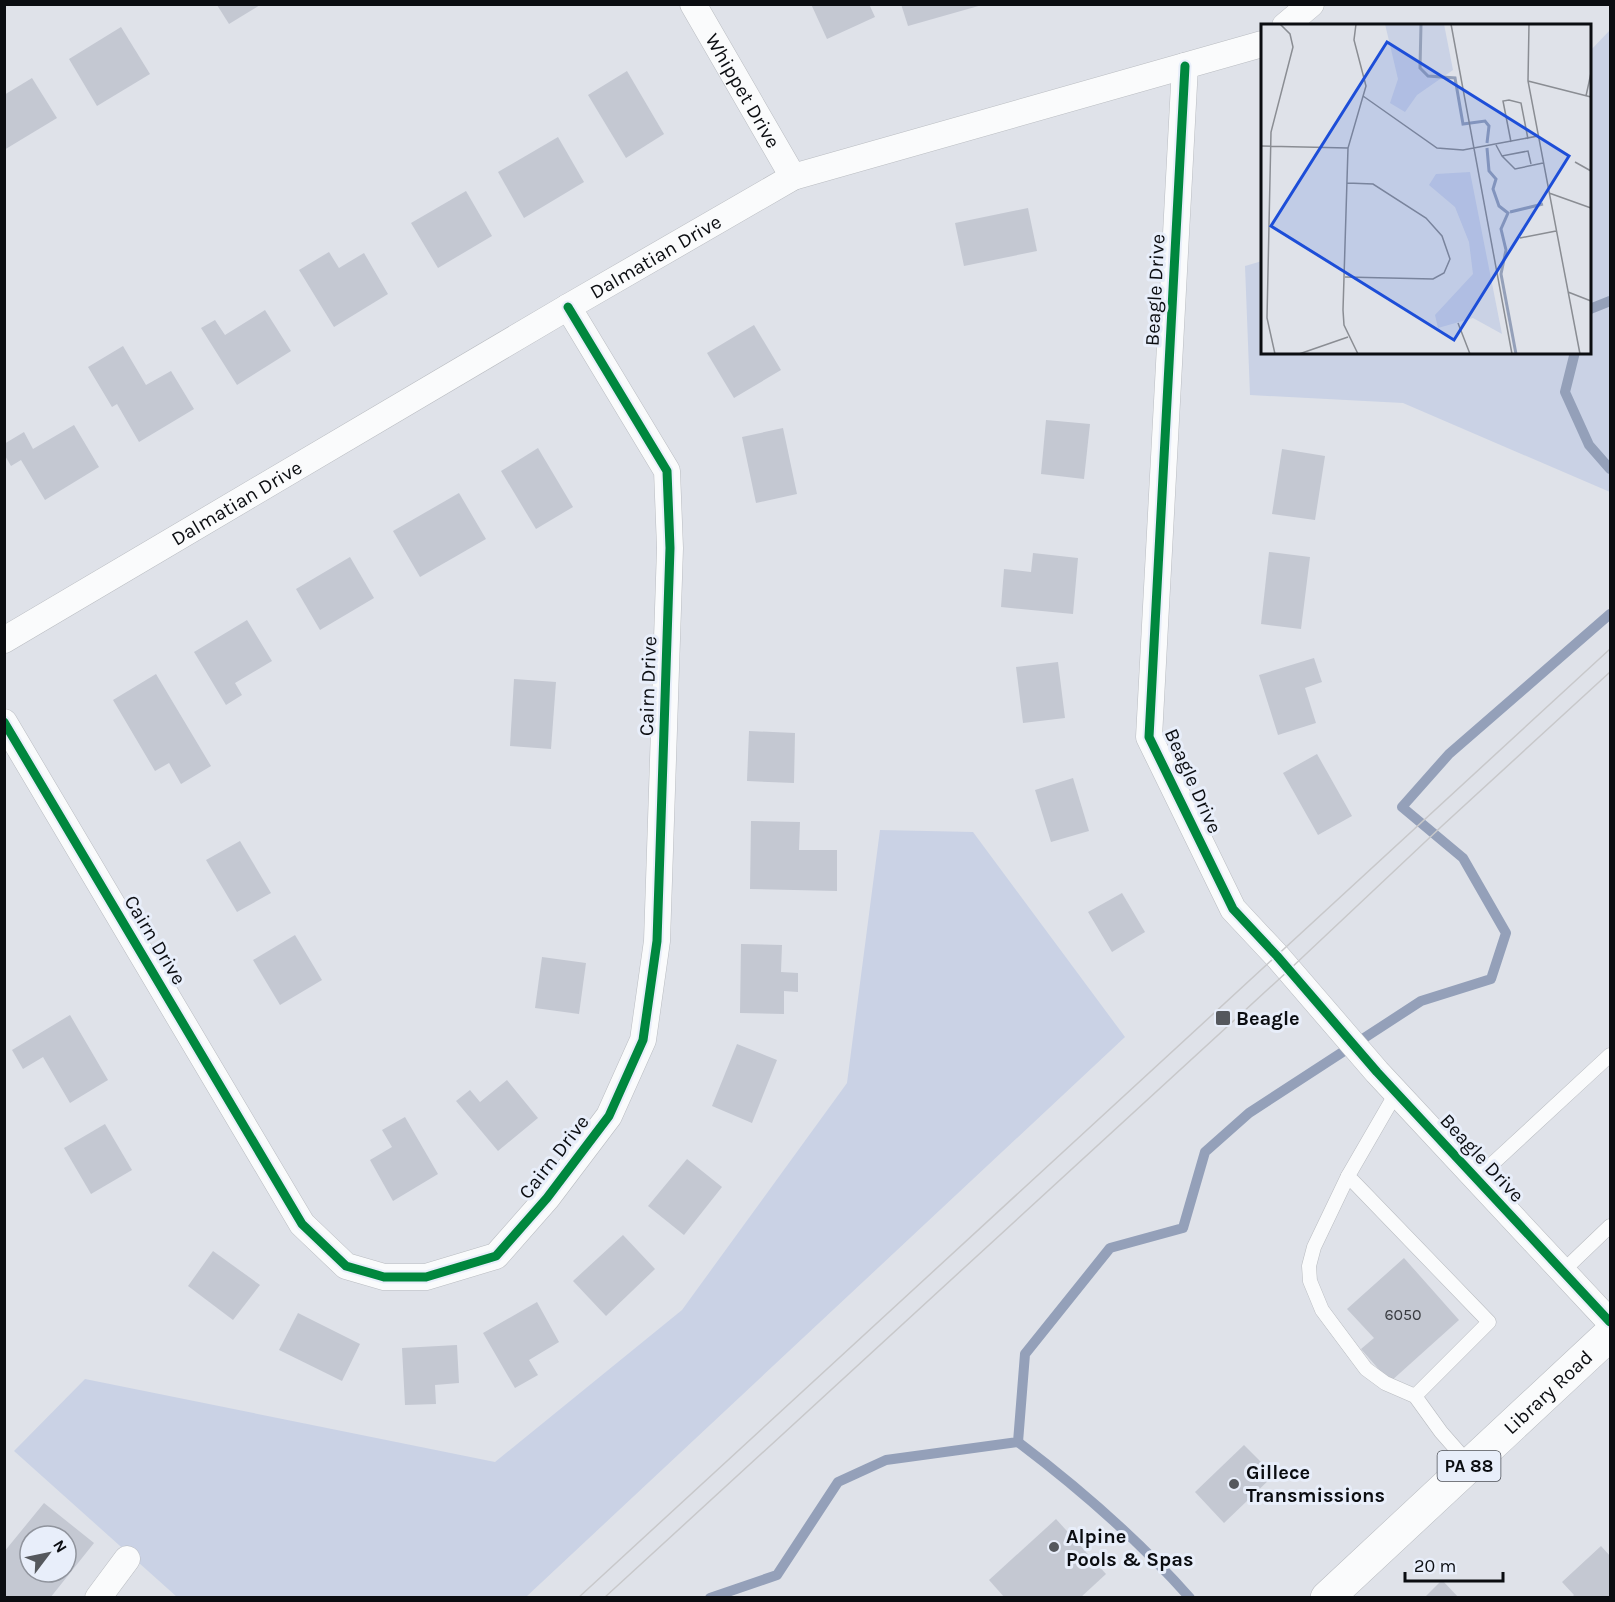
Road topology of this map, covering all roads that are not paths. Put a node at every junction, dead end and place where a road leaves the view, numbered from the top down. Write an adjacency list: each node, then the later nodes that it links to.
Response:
1 (693, 4): 6 (street, Whippet Drive)
2 (1311, 4): 3 (street)
3 (1287, 24)
4 (1261, 45): 5 (street, Dalmatian Drive)
5 (1185, 66): 6 (street, Dalmatian Drive); 11 (street, Beagle Drive)
6 (793, 177): 7 (street, Dalmatian Drive)
7 (568, 307): 8 (street, Dalmatian Drive); 9 (street, Cairn Drive)
8 (4, 640)
9 (4, 722)
10 (1611, 1055): 13 (lane)
11 (1396, 1093): 12 (lane); 13 (street, Beagle Drive)
12 (1348, 1176): 18 (lane); 18 (lane)
13 (1477, 1178): 15 (street, Beagle Drive)
14 (1611, 1226): 15 (lane)
15 (1563, 1271): 16 (street, Beagle Drive)
16 (1611, 1322)
17 (1611, 1334): 19 (main road, Library Road / PA 88)
18 (1415, 1396): 19 (lane)
19 (1470, 1465): 22 (main road, Library Road / PA 88)
20 (127, 1560): 21 (street)
21 (98, 1598)
22 (1327, 1598)

